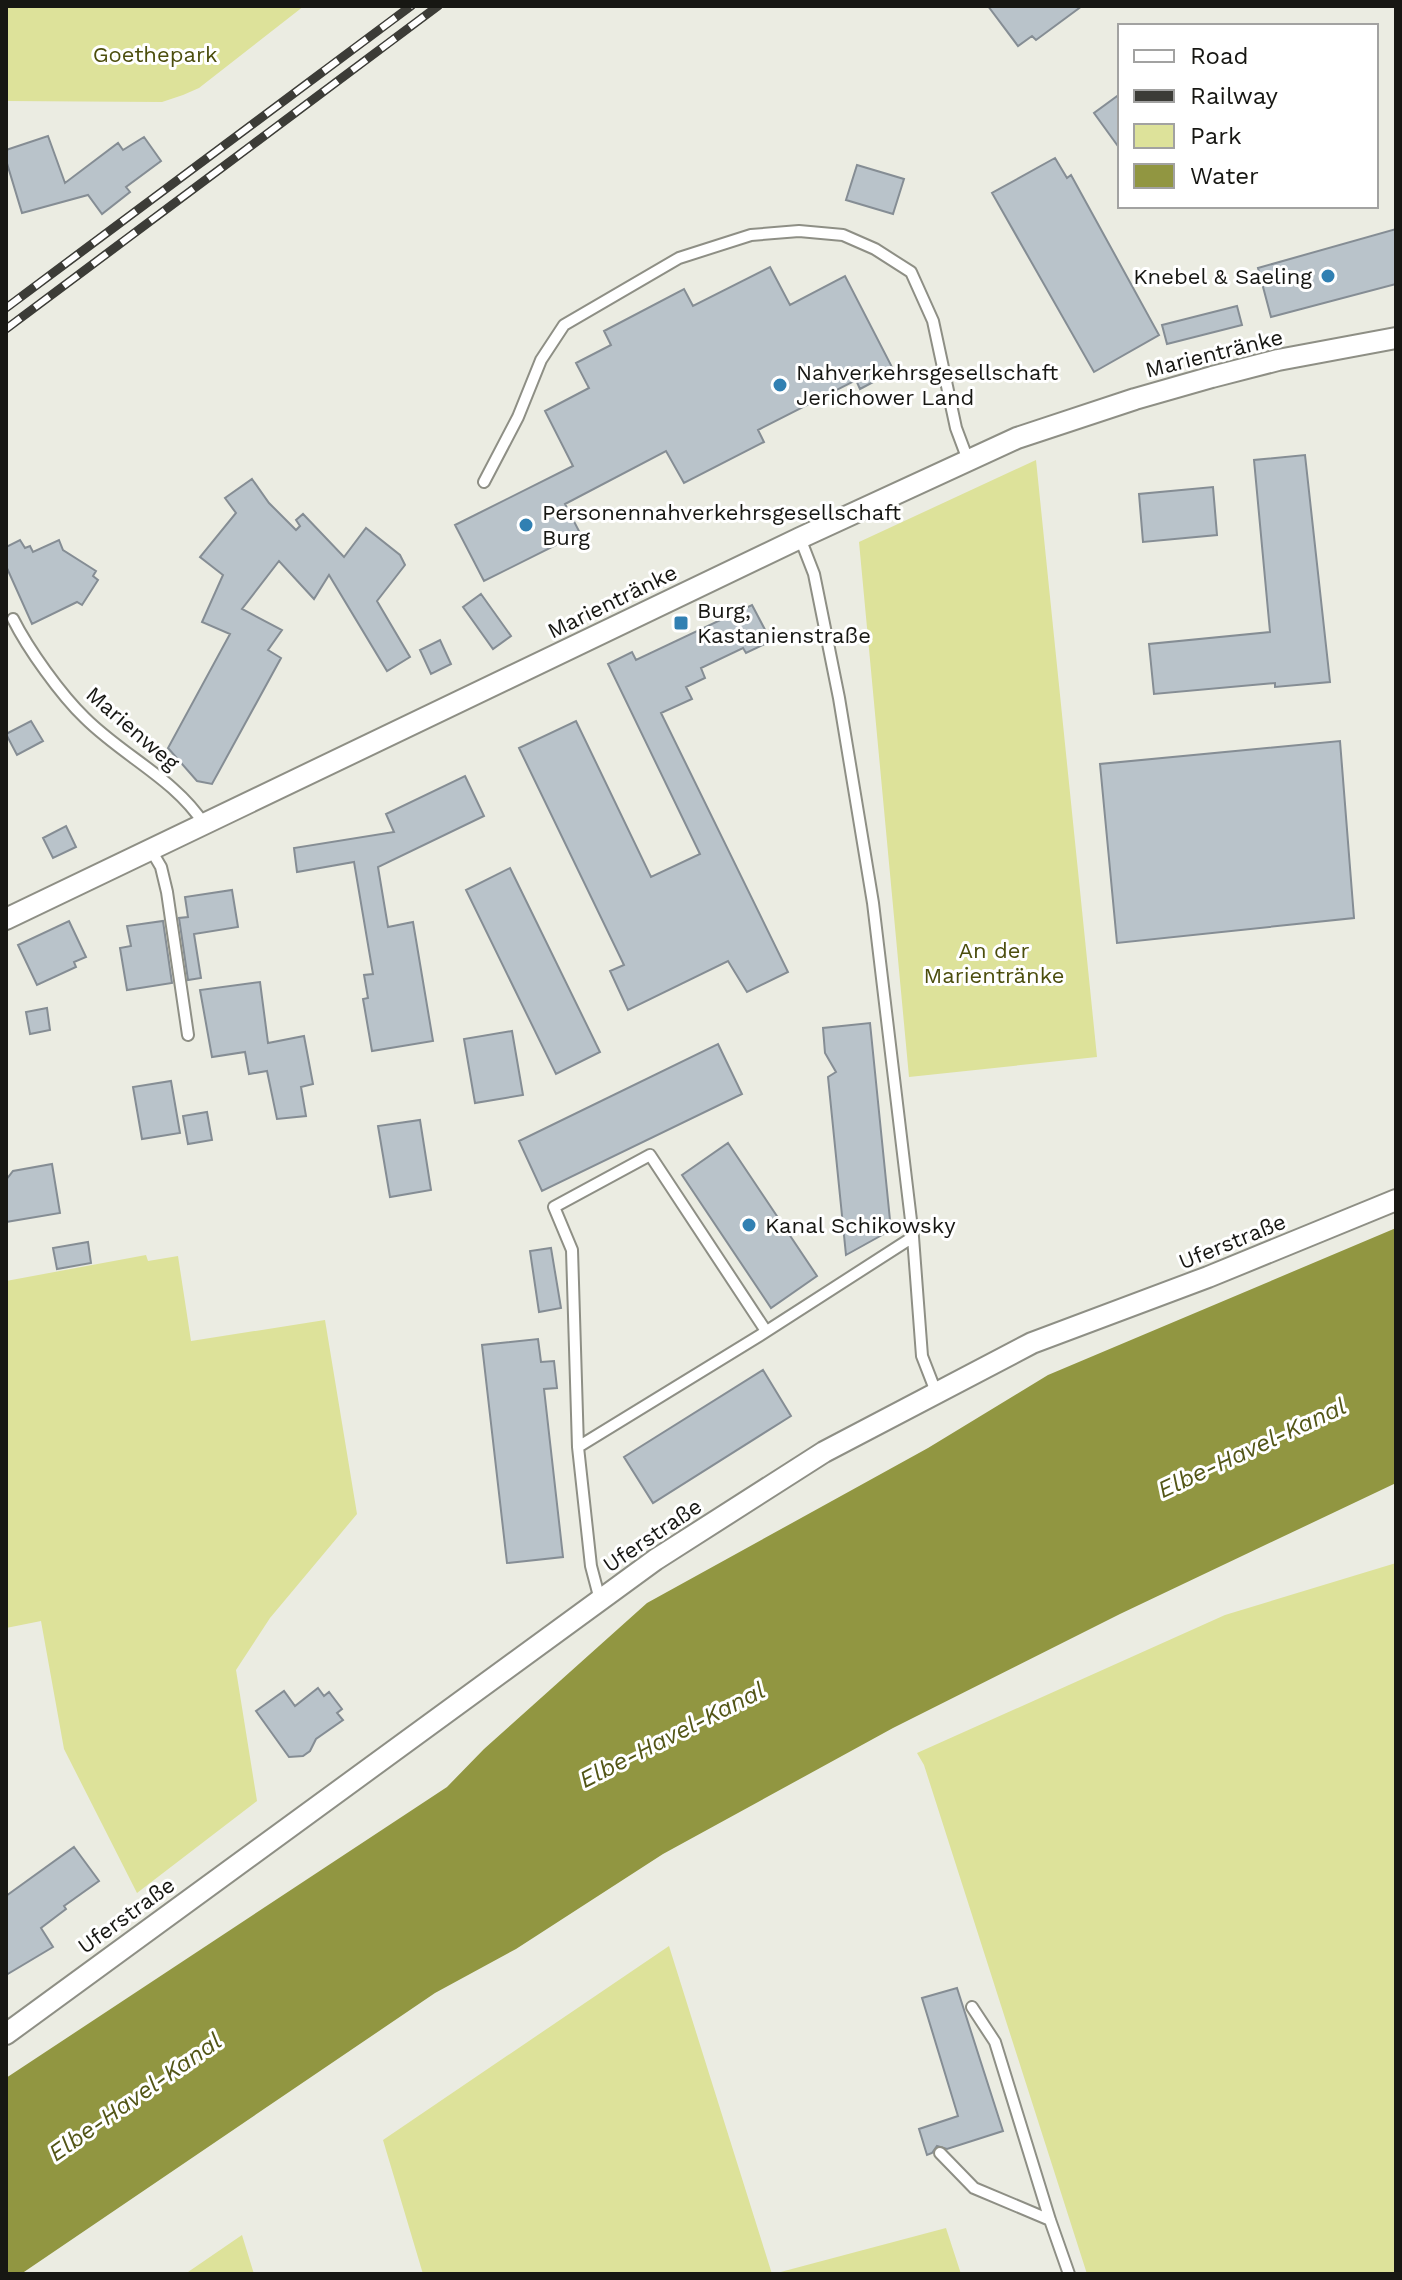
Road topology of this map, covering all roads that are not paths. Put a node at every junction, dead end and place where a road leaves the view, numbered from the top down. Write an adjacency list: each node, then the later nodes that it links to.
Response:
1 (1396, 338): 2 (street, Marientränke)
2 (968, 460): 3 (lane); 4 (street, Marientränke)
3 (484, 482)
4 (800, 538): 6 (street, Marientränke); 11 (lane)
5 (13, 619): 6 (lane, Marienweg)
6 (204, 824): 7 (street, Marientränke)
7 (151, 850): 8 (street, Marientränke); 9 (lane)
8 (6, 919)
9 (188, 1035)
10 (1396, 1200): 13 (street, Uferstraße)
11 (913, 1237): 12 (lane); 13 (lane)
12 (766, 1331): 14 (lane); 14 (lane)
13 (936, 1392): 15 (street, Uferstraße)
14 (578, 1447): 15 (lane)
15 (600, 1600): 17 (street, Uferstraße)
16 (972, 2007): 19 (lane)
17 (6, 2034)
18 (940, 2153): 19 (lane)
19 (1050, 2220): 20 (lane)
20 (1069, 2274)

